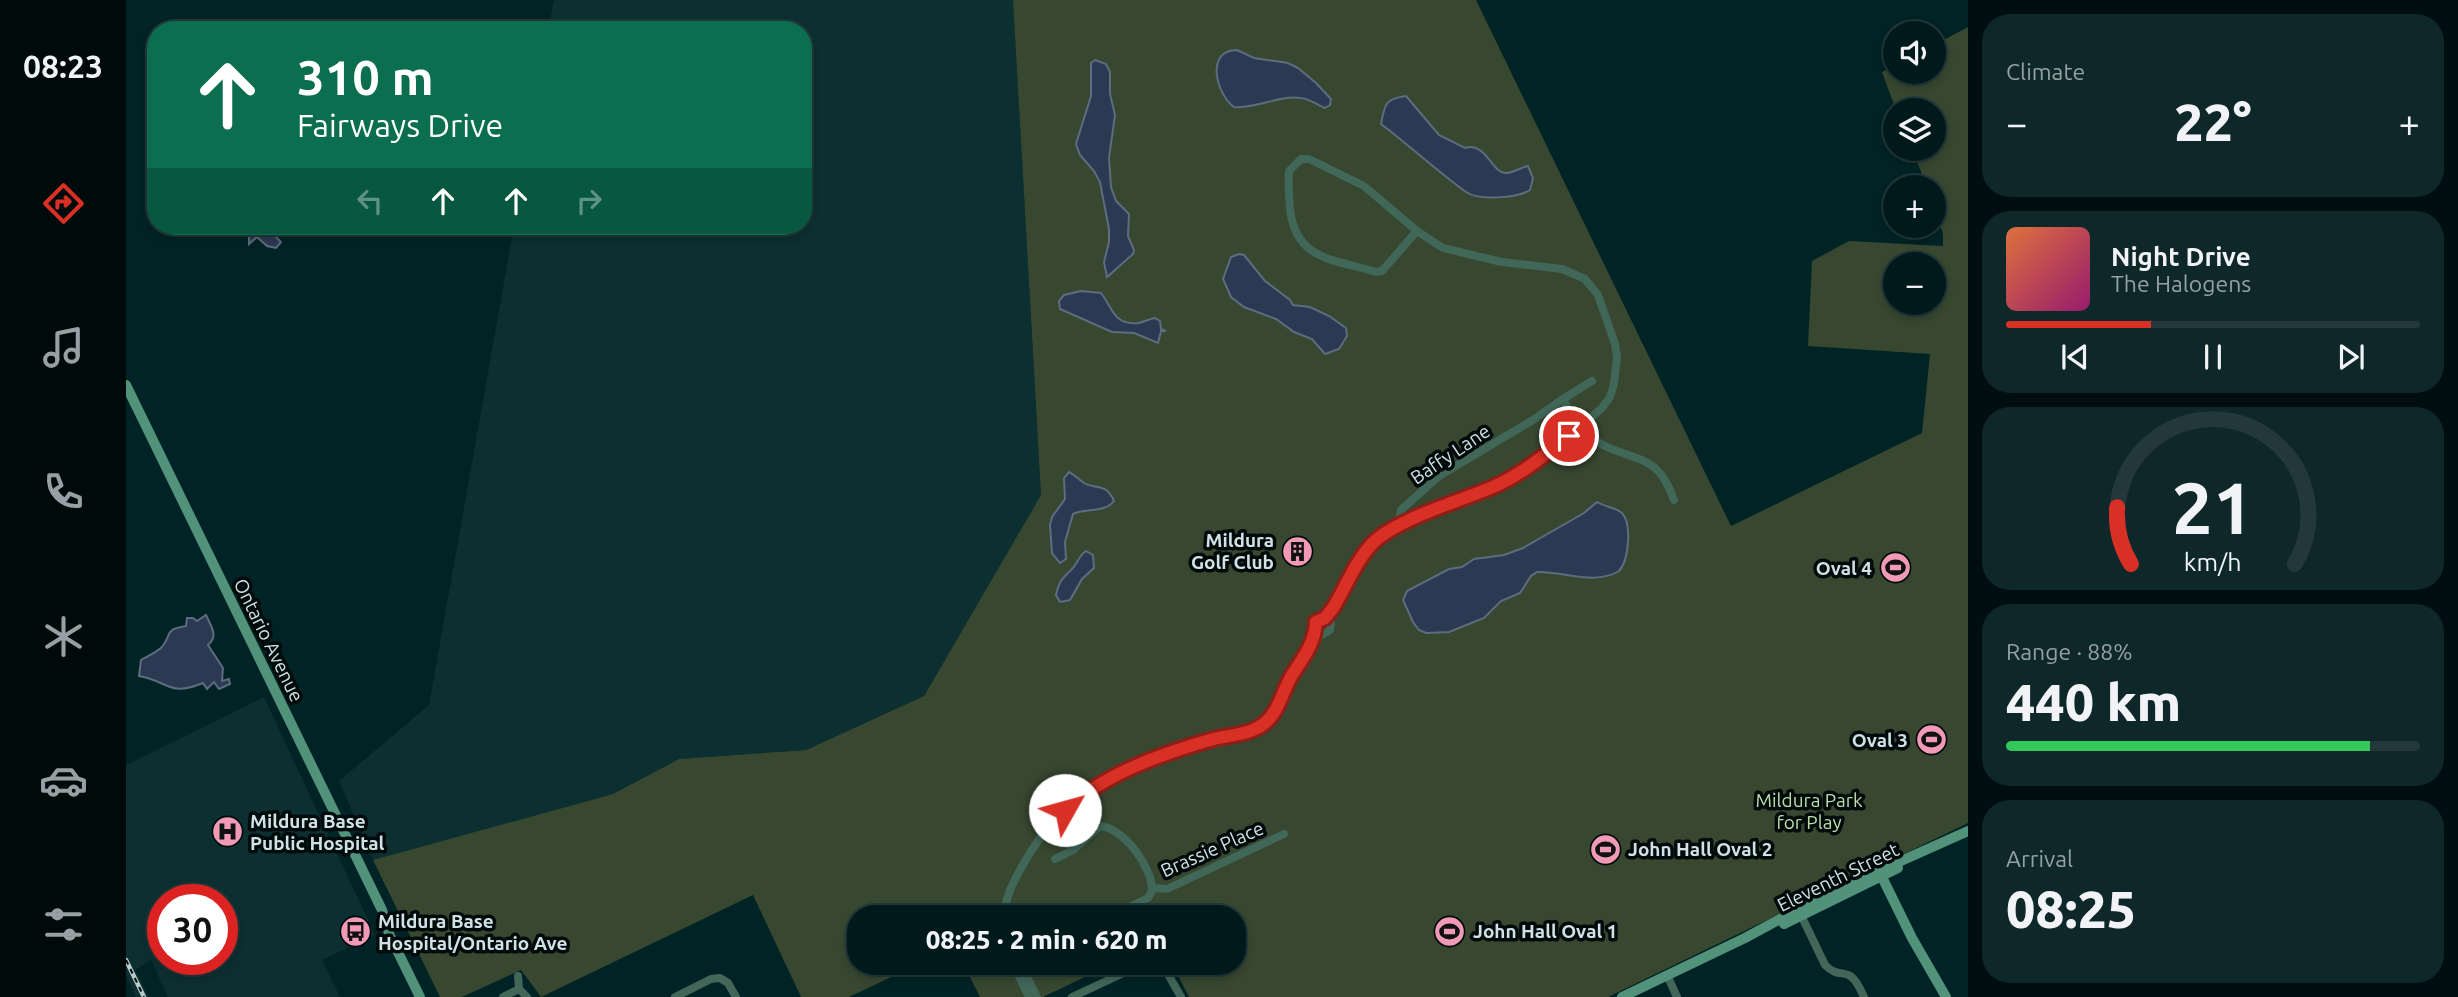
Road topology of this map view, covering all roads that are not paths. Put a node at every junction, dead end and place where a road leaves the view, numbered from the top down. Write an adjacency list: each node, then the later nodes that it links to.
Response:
1 (1417, 231): 1 (street); 5 (street)
2 (1592, 381): 4 (street)
3 (126, 385): 17 (street, Ontario Avenue)
4 (1563, 399): 5 (street); 7 (street, Baffy Lane)
5 (1580, 423): 6 (street); 7 (street)
6 (1674, 500)
7 (1403, 525): 8 (street)
8 (1327, 619): 9 (street); 9 (street)
9 (1319, 632): 15 (street)
10 (1968, 831): 13 (street, Eleventh Street)
11 (1284, 834): 14 (street, Brassie Place)
12 (1055, 859): 14 (street)
13 (1881, 873): 18 (street, Eleventh Street); 39 (street)
14 (1153, 888): 16 (street)
15 (1006, 905)
16 (1133, 905)
17 (382, 910): 26 (street, Ontario Avenue); 27 (street, Ontario Avenue)
18 (1800, 912): 23 (street, Eleventh Street); 38 (street)
19 (1023, 975): 32 (street)
20 (1026, 975): 33 (street)
21 (1124, 975): 34 (street)
22 (1170, 975): 35 (street)
23 (1667, 975): 36 (street, Eleventh Street); 37 (street)
24 (519, 976): 25 (street)
25 (519, 989): 28 (street); 29 (street)
26 (420, 997)
27 (427, 997)
28 (503, 997)
29 (527, 997)
30 (674, 997): 31 (street)
31 (736, 997)
32 (1029, 997)
33 (1037, 997)
34 (1072, 997)
35 (1181, 997)
36 (1622, 997)
37 (1677, 997)
38 (1864, 997)
39 (1946, 997)

